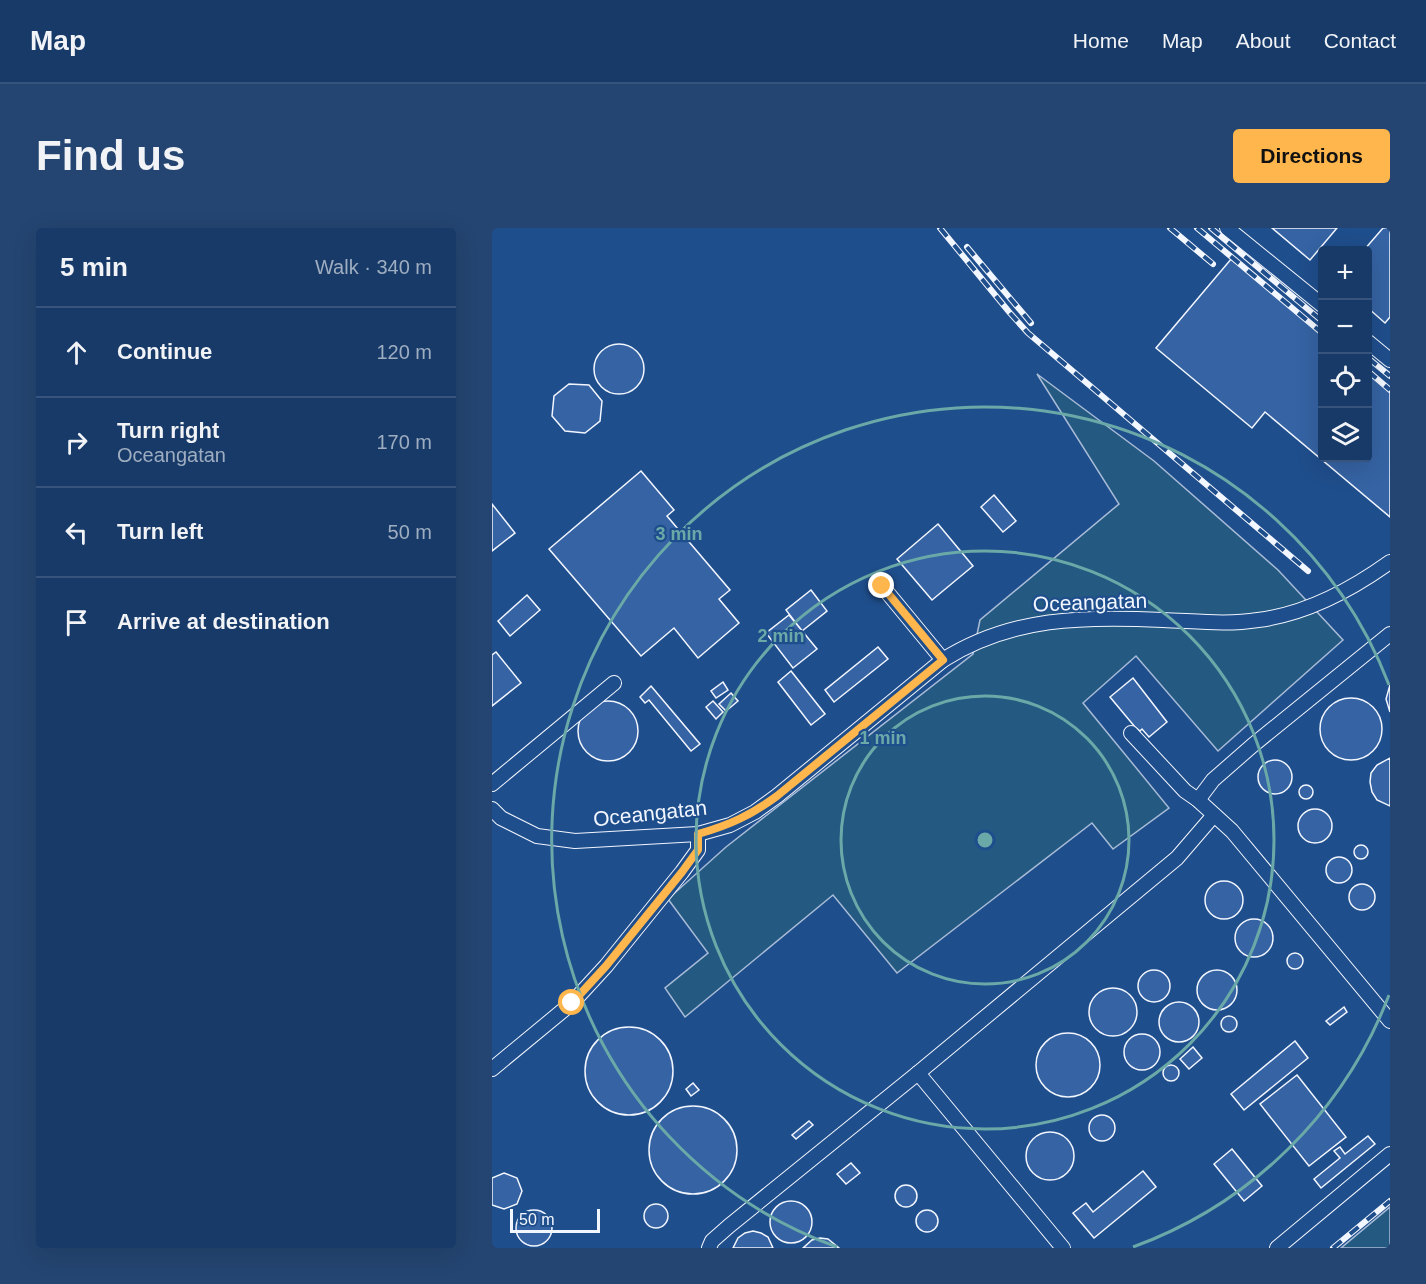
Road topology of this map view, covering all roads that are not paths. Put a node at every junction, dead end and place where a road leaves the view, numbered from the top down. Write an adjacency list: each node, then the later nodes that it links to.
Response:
1 (1227, 228): 2 (street)
2 (1318, 301)
3 (1372, 345): 4 (street)
4 (1390, 360)
5 (1390, 562): 8 (street, Oceangatan)
6 (882, 586): 8 (street)
7 (1390, 634): 12 (street)
8 (943, 660): 15 (street, Oceangatan)
9 (614, 682): 11 (street)
10 (1131, 733): 12 (street)
11 (492, 784)
12 (1198, 800): 14 (street)
13 (492, 809): 15 (street, Oceangatan)
14 (1214, 815): 16 (street); 18 (street)
15 (698, 834): 17 (street)
16 (1390, 1021)
17 (492, 1069)
18 (918, 1073): 20 (street); 21 (street)
19 (1390, 1154): 22 (street)
20 (709, 1248)
21 (1063, 1248)
22 (1277, 1248)

